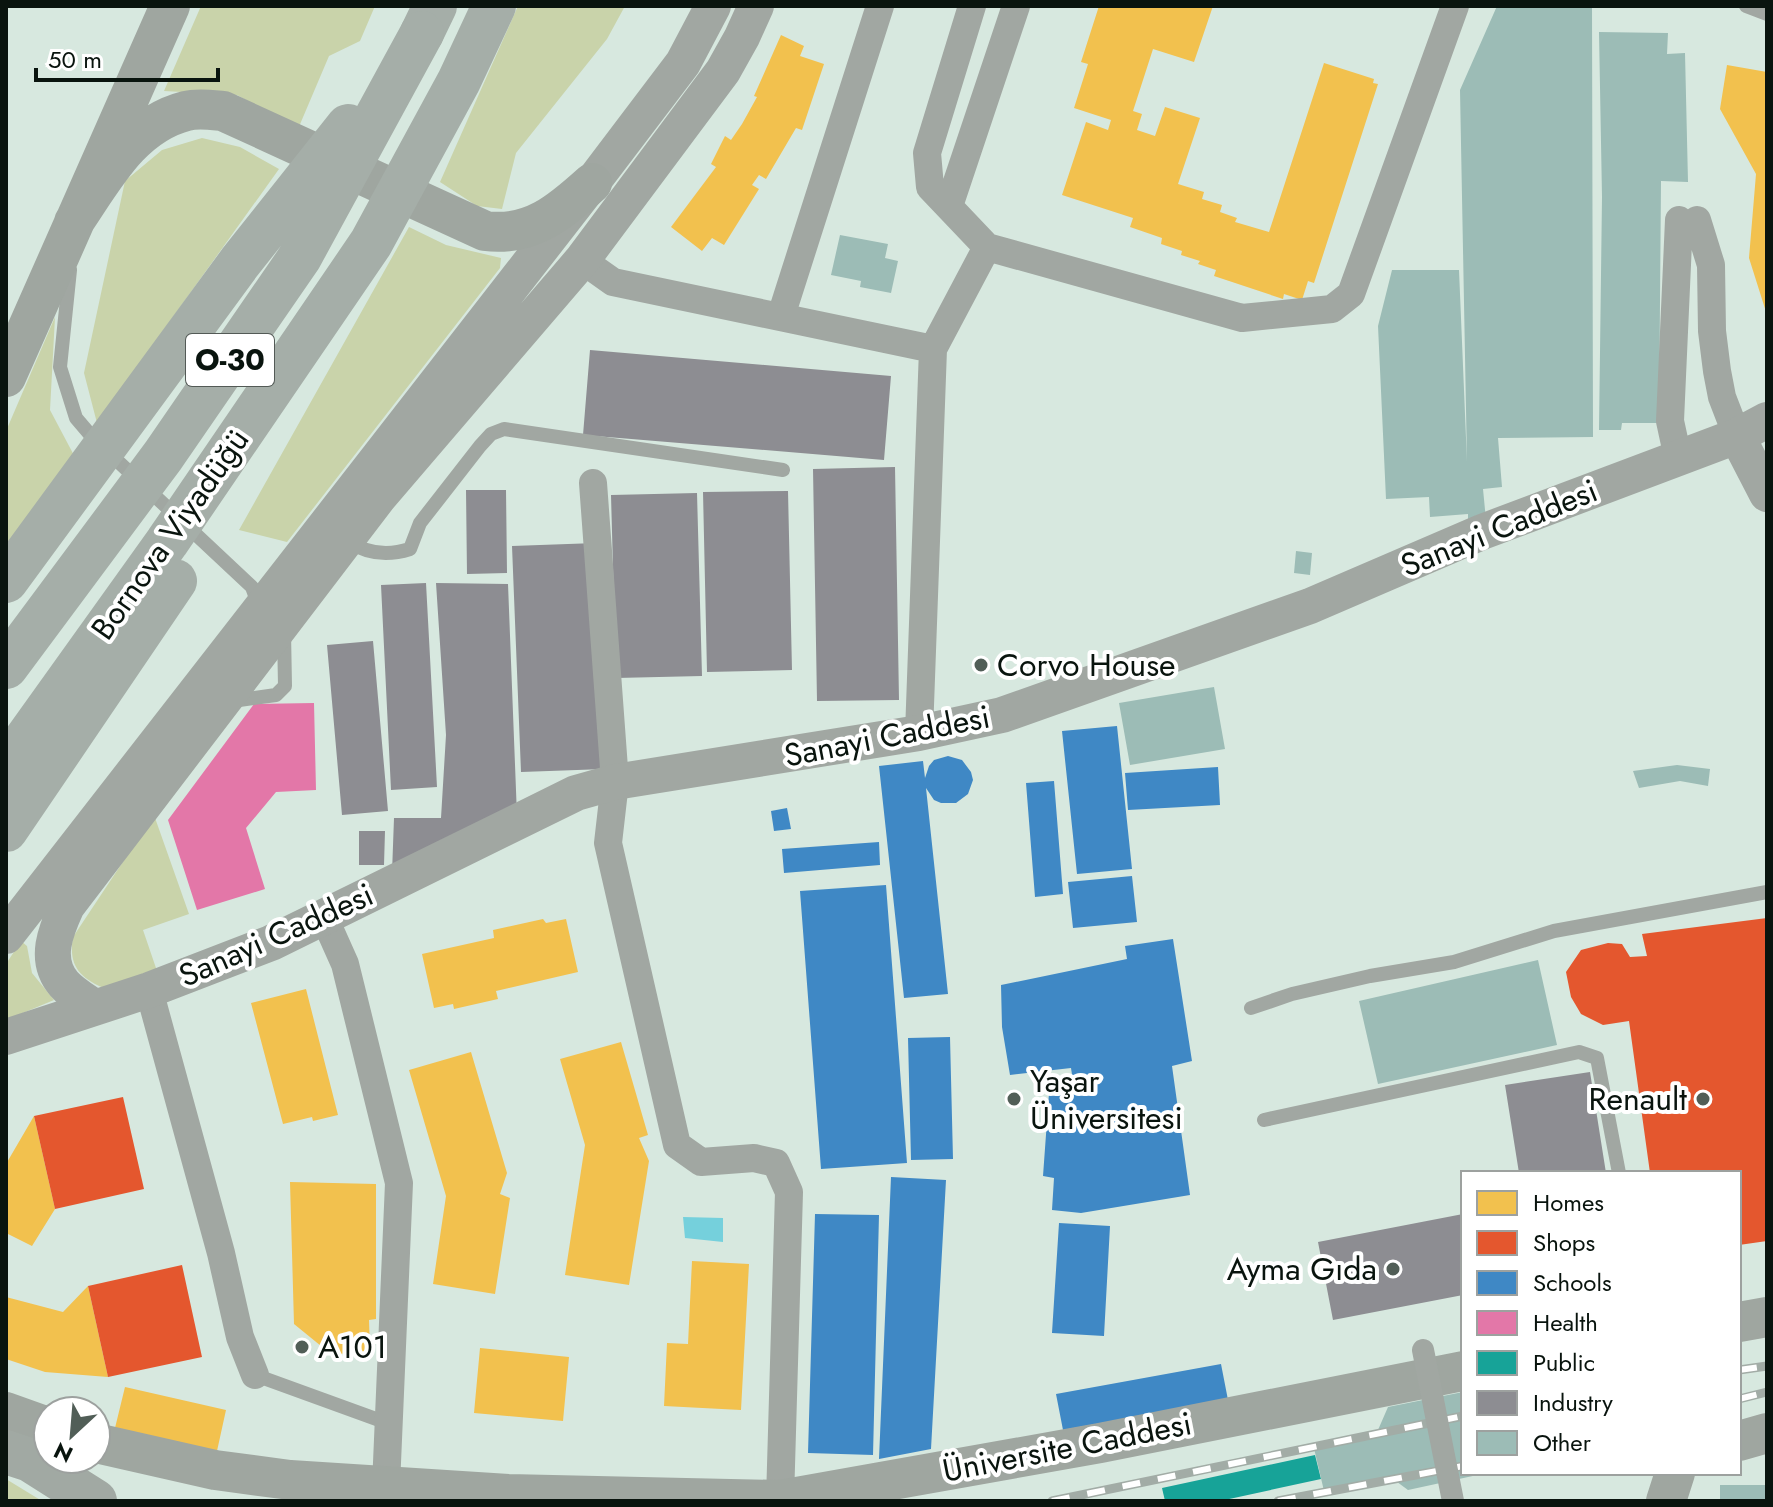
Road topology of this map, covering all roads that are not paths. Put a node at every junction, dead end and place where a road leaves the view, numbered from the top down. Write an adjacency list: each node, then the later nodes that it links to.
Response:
1 (170, 6): 14 (main road)
2 (494, 6): 15 (highway, Bornova Viyadüğü / O-30, bridge)
3 (713, 6): 12 (street)
4 (756, 6): 17 (street)
5 (880, 6): 18 (street)
6 (972, 6): 13 (street)
7 (1016, 6): 13 (street)
8 (1455, 6): 16 (street)
9 (1746, 6): 10 (lane)
10 (1767, 14)
11 (428, 20): 27 (highway, bridge); 29 (highway, Bornova Viyadüğü / O-30, bridge)
12 (592, 183): 14 (main road); 28 (street)
13 (949, 206): 16 (street)
14 (74, 222): 20 (main road); 28 (lane)
15 (371, 243): 31 (highway, Bornova Viyadüğü / O-30, bridge); 33 (highway, O-30, bridge)
16 (987, 247): 19 (street)
17 (582, 260): 18 (street); 26 (street)
18 (781, 316): 19 (street)
19 (933, 349): 30 (street)
20 (6, 377)
21 (1752, 428): 22 (street, Sanayi Caddesi); 22 (street); 25 (street)
22 (1678, 458): 30 (street, Sanayi Caddesi)
23 (783, 470): 26 (lane)
24 (593, 483): 32 (street)
25 (1767, 494)
26 (347, 541): 28 (street)
27 (6, 581)
28 (272, 616): 36 (street); 38 (street)
29 (6, 667)
30 (919, 733): 32 (street, Sanayi Caddesi)
31 (6, 767)
32 (615, 782): 35 (street, Sanayi Caddesi); 57 (street)
33 (6, 830)
34 (1767, 892): 39 (lane)
35 (324, 917): 37 (street, Sanayi Caddesi); 50 (street)
36 (6, 936)
37 (149, 990): 38 (street, Sanayi Caddesi); 47 (street)
38 (94, 1007): 40 (street, Sanayi Caddesi)
39 (1251, 1008)
40 (6, 1037)
41 (1264, 1120): 42 (lane)
42 (1619, 1171)
43 (1767, 1317): 44 (main road)
44 (1741, 1322)
45 (1423, 1350): 59 (street, bridge)
46 (1461, 1371): 57 (main road, Üniversite Caddesi)
47 (255, 1375): 50 (lane)
48 (6, 1412): 49 (main road)
49 (32, 1421)
50 (391, 1424): 56 (street)
51 (1767, 1433): 52 (main road)
52 (1741, 1440)
53 (112, 1446): 56 (main road, Üniversite Caddesi)
54 (6, 1452): 58 (main road)
55 (1674, 1475): 60 (main road)
56 (386, 1486): 57 (main road, Üniversite Caddesi)
57 (778, 1500)
58 (95, 1501)
59 (1453, 1501)
60 (1666, 1501)

